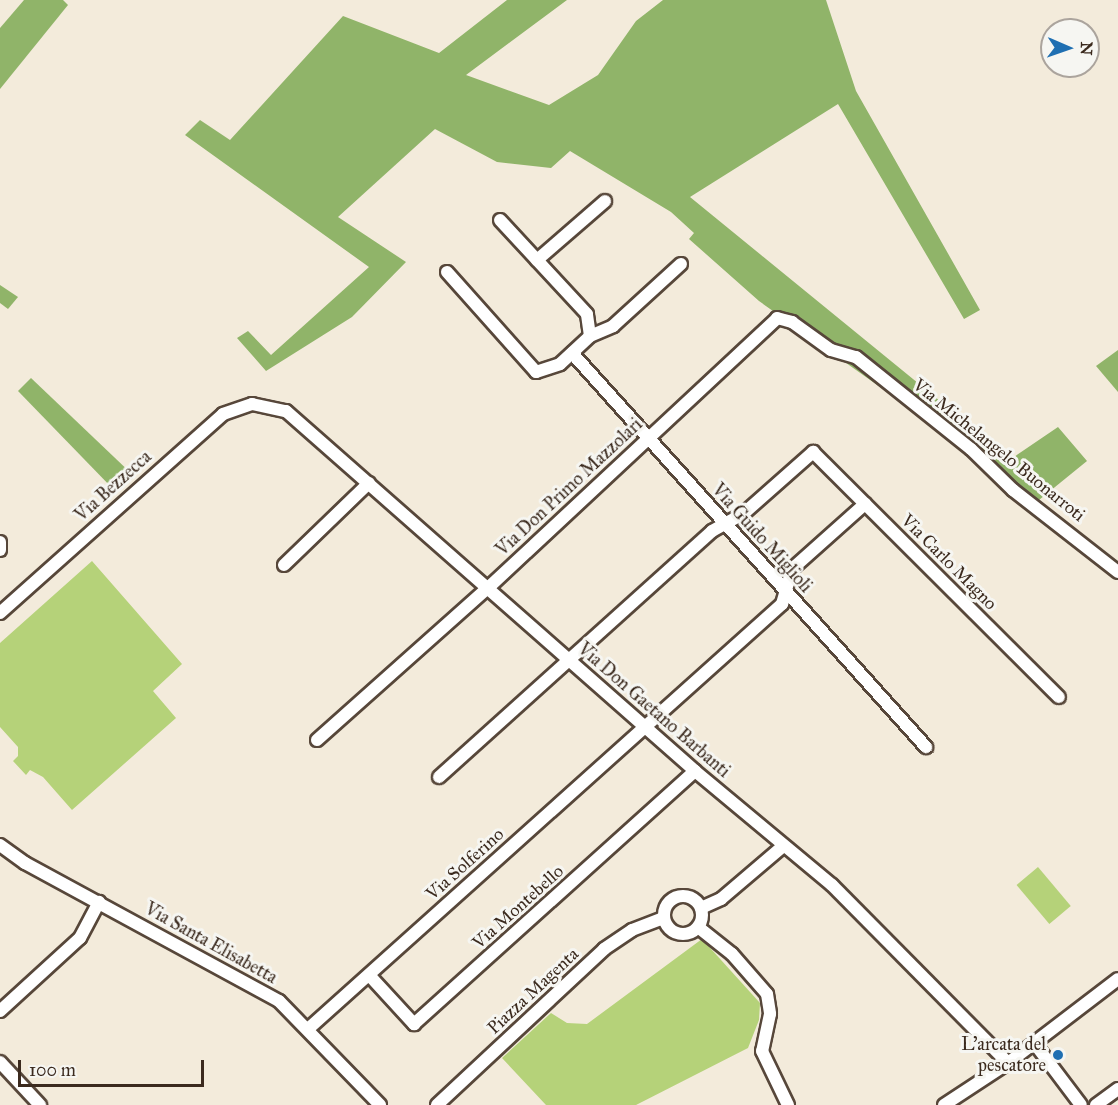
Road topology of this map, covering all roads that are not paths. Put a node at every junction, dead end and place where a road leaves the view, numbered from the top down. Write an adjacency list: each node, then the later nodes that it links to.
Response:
1 (605, 201): 3 (street)
2 (500, 220): 3 (street)
3 (537, 260): 6 (street)
4 (681, 264): 6 (street)
5 (447, 272): 7 (street)
6 (590, 336): 7 (street)
7 (572, 353): 10 (street, Via Guido Miglioli)
8 (856, 357): 10 (street, Via Don Primo Mazzolari); 17 (street, Via Michelangelo Buonarroti)
9 (261, 404): 11 (street, Via Don Gaetano Barbanti); 20 (street, Via Bezzecca)
10 (648, 437): 13 (street, Via Guido Miglioli); 18 (street, Via Don Primo Mazzolari)
11 (369, 483): 16 (street); 18 (street, Via Don Gaetano Barbanti)
12 (865, 504): 13 (street, Via Carlo Magno); 19 (street, Via Solferino); 22 (street, Via Carlo Magno)
13 (725, 523): 19 (street, Via Guido Miglioli); 21 (street)
14 (0, 542): 15 (street)
15 (0, 550)
16 (284, 565)
17 (1118, 572)
18 (489, 587): 21 (street, Via Don Gaetano Barbanti); 24 (street, Via Don Primo Mazzolari)
19 (786, 591): 23 (street, Via Solferino); 25 (street, Via Guido Miglioli)
20 (0, 613)
21 (570, 661): 23 (street, Via Don Gaetano Barbanti); 27 (street)
22 (1059, 697)
23 (646, 726): 26 (street, Via Don Gaetano Barbanti); 34 (street, Via Solferino)
24 (317, 740)
25 (926, 747)
26 (695, 771): 29 (street, Via Don Gaetano Barbanti); 34 (street, Via Montebello)
27 (439, 777)
28 (0, 845): 30 (street, Via Santa Elisabetta)
29 (782, 847): 31 (street); 40 (street, Via Don Gaetano Barbanti)
30 (99, 902): 36 (street); 37 (street, Via Santa Elisabetta)
31 (701, 908): 32 (street); 33 (street)
32 (664, 918): 33 (street); 44 (street, Piazza Magenta)
33 (698, 927): 45 (street)
34 (369, 975): 37 (street, Via Solferino)
35 (1118, 979): 38 (street)
36 (0, 1011)
37 (308, 1029): 43 (street, Via Santa Elisabetta)
38 (1035, 1044): 40 (street); 47 (street)
39 (0, 1062): 42 (street)
40 (1008, 1064): 46 (street)
41 (1118, 1089): 48 (street)
42 (40, 1105)
43 (381, 1105)
44 (437, 1105)
45 (788, 1105)
46 (944, 1105)
47 (1081, 1105)
48 (1096, 1105)

